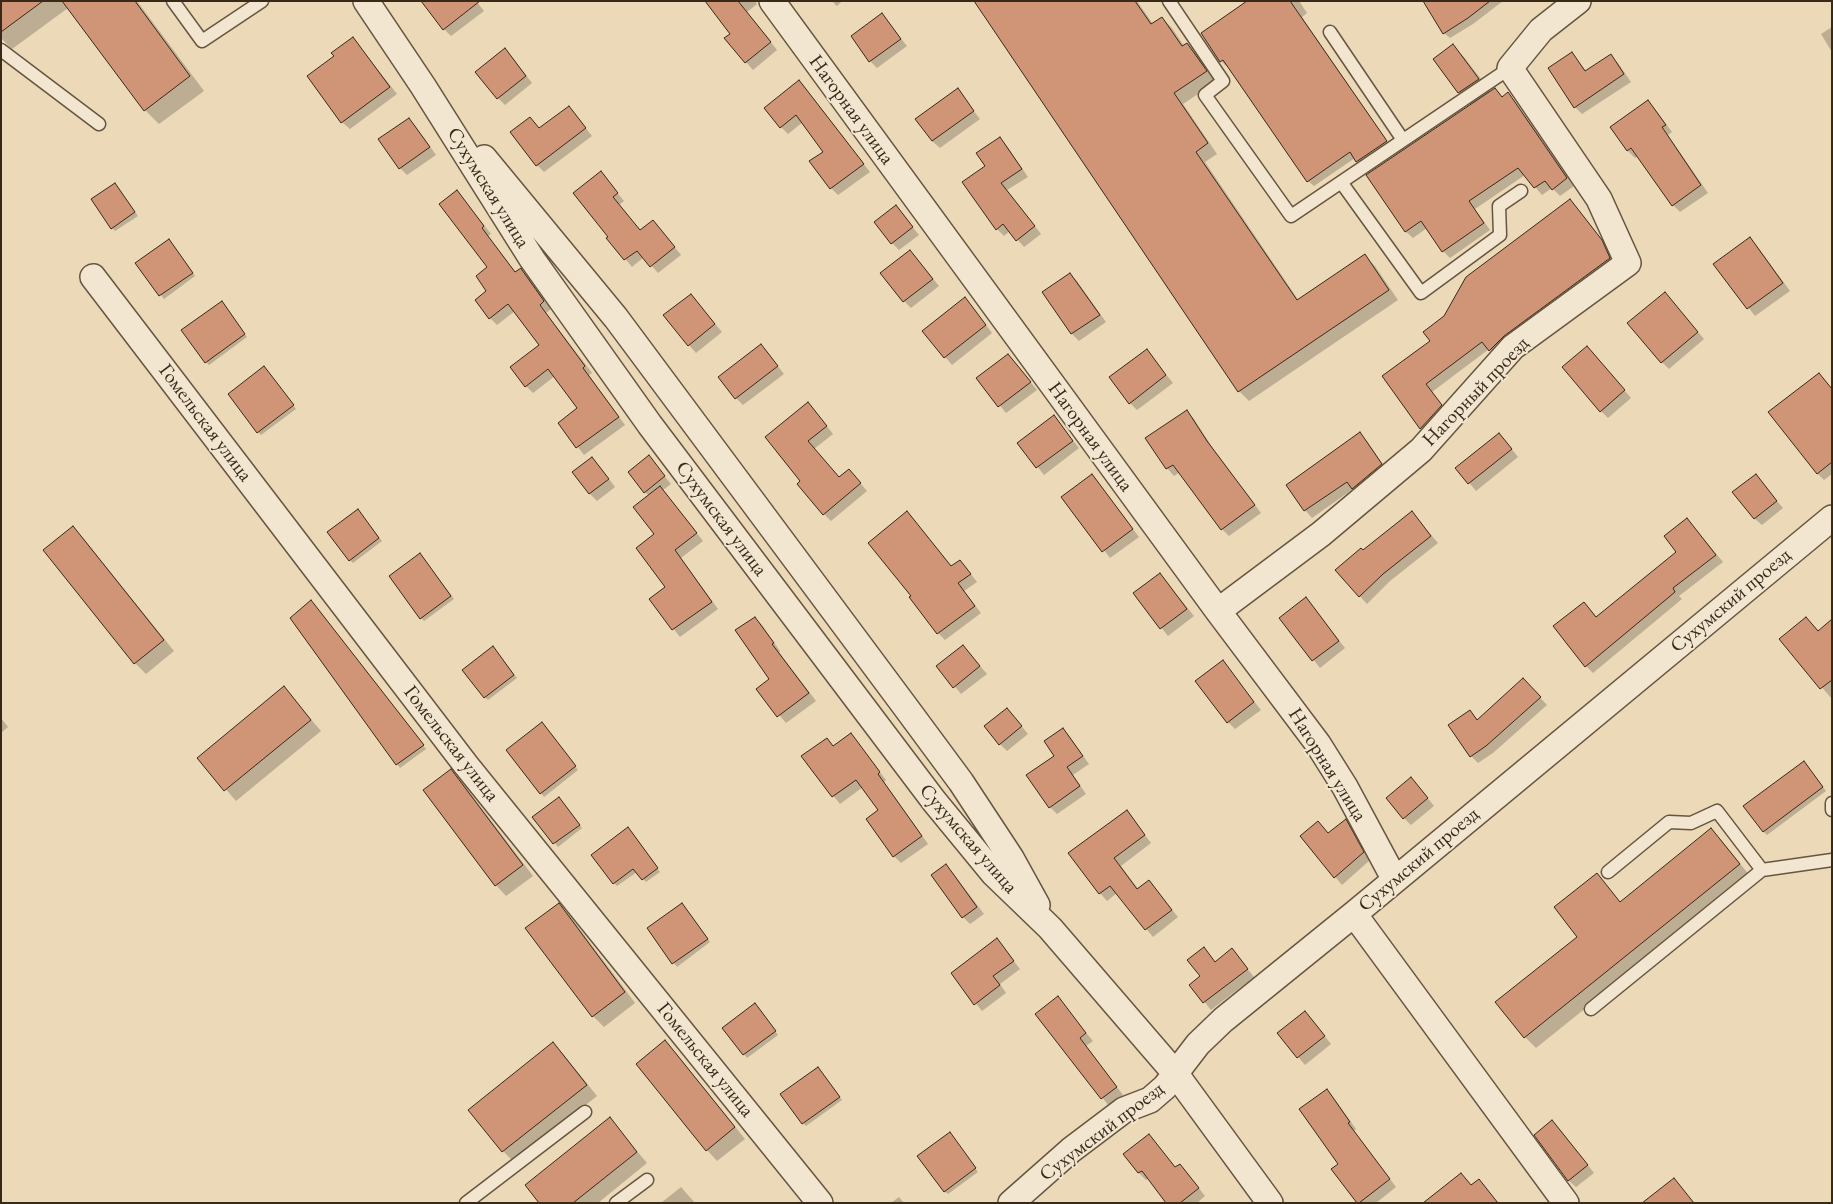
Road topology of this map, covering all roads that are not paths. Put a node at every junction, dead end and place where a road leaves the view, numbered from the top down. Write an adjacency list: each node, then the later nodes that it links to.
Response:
1 (172, 1): 2 (lane)
2 (262, 1)
3 (366, 1): 10 (street, Сухумская улица)
4 (772, 1): 17 (street, Нагорная улица)
5 (1169, 1): 13 (lane)
6 (1571, 3): 9 (street)
7 (1330, 32): 12 (lane)
8 (1, 50): 11 (lane)
9 (1510, 68): 12 (lane); 17 (street, Нагорный проезд)
10 (423, 86): 25 (street, Сухумская улица); 25 (street, Сухумская улица)
11 (99, 124)
12 (1403, 140): 13 (lane)
13 (1341, 182): 14 (lane)
14 (1521, 191)
15 (93, 277): 32 (street, Гомельская улица)
16 (1832, 518): 23 (street, Сухумский проезд)
17 (1218, 611): 23 (street, Нагорная улица)
18 (1832, 803): 19 (lane)
19 (1832, 810)
20 (1832, 860): 21 (lane)
21 (1762, 870): 22 (lane); 26 (lane)
22 (1608, 872)
23 (1395, 880): 24 (street, Сухумский проезд)
24 (1354, 914): 27 (street, Сухумский проезд); 35 (street)
25 (1050, 928): 27 (street, Сухумская улица)
26 (1590, 1009)
27 (1175, 1073): 33 (street, Сухумский проезд); 34 (street, Сухумская улица)
28 (585, 1112): 30 (lane)
29 (647, 1180): 31 (lane)
30 (466, 1203)
31 (616, 1203)
32 (820, 1203)
33 (1011, 1203)
34 (1270, 1203)
35 (1566, 1203)

